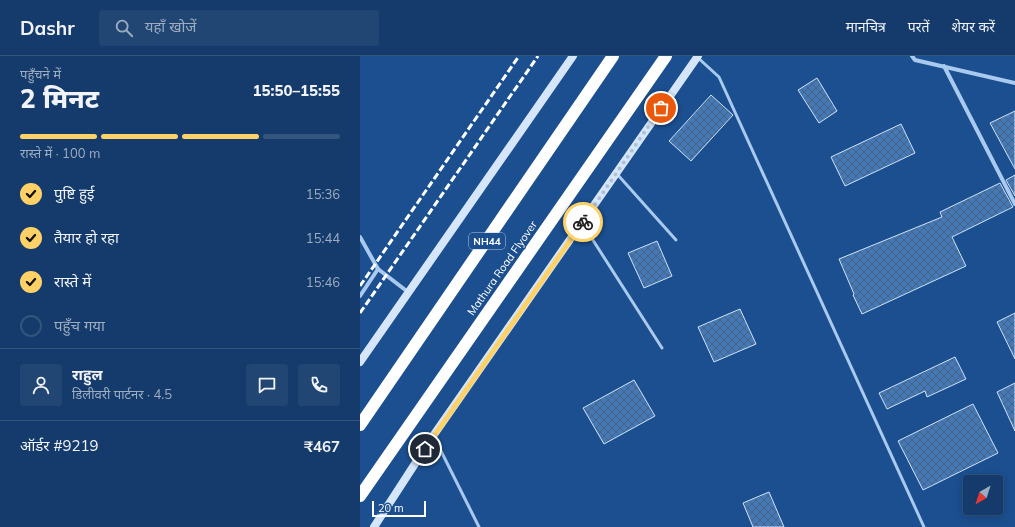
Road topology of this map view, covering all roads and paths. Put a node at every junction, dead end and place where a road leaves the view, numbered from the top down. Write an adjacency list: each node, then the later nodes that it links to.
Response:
1 (573, 56): 14 (main road)
2 (613, 56): 18 (highway, NH44)
3 (666, 56): 20 (highway, Mathura Road Flyover)
4 (698, 56): 8 (main road); 23 (lane)
5 (912, 56): 6 (street)
6 (944, 66): 7 (street); 9 (street)
7 (1015, 83)
8 (616, 173): 10 (main road); 12 (lane)
9 (1015, 204)
10 (582, 223): 16 (lane); 19 (main road)
11 (360, 238): 13 (street)
12 (676, 240)
13 (378, 269): 14 (street); 15 (street)
14 (408, 292): 17 (main road)
15 (360, 296)
16 (662, 348)
17 (360, 362)
18 (360, 425)
19 (434, 436): 21 (main road); 22 (lane)
20 (360, 496)
21 (374, 527)
22 (479, 527)
23 (924, 527)

